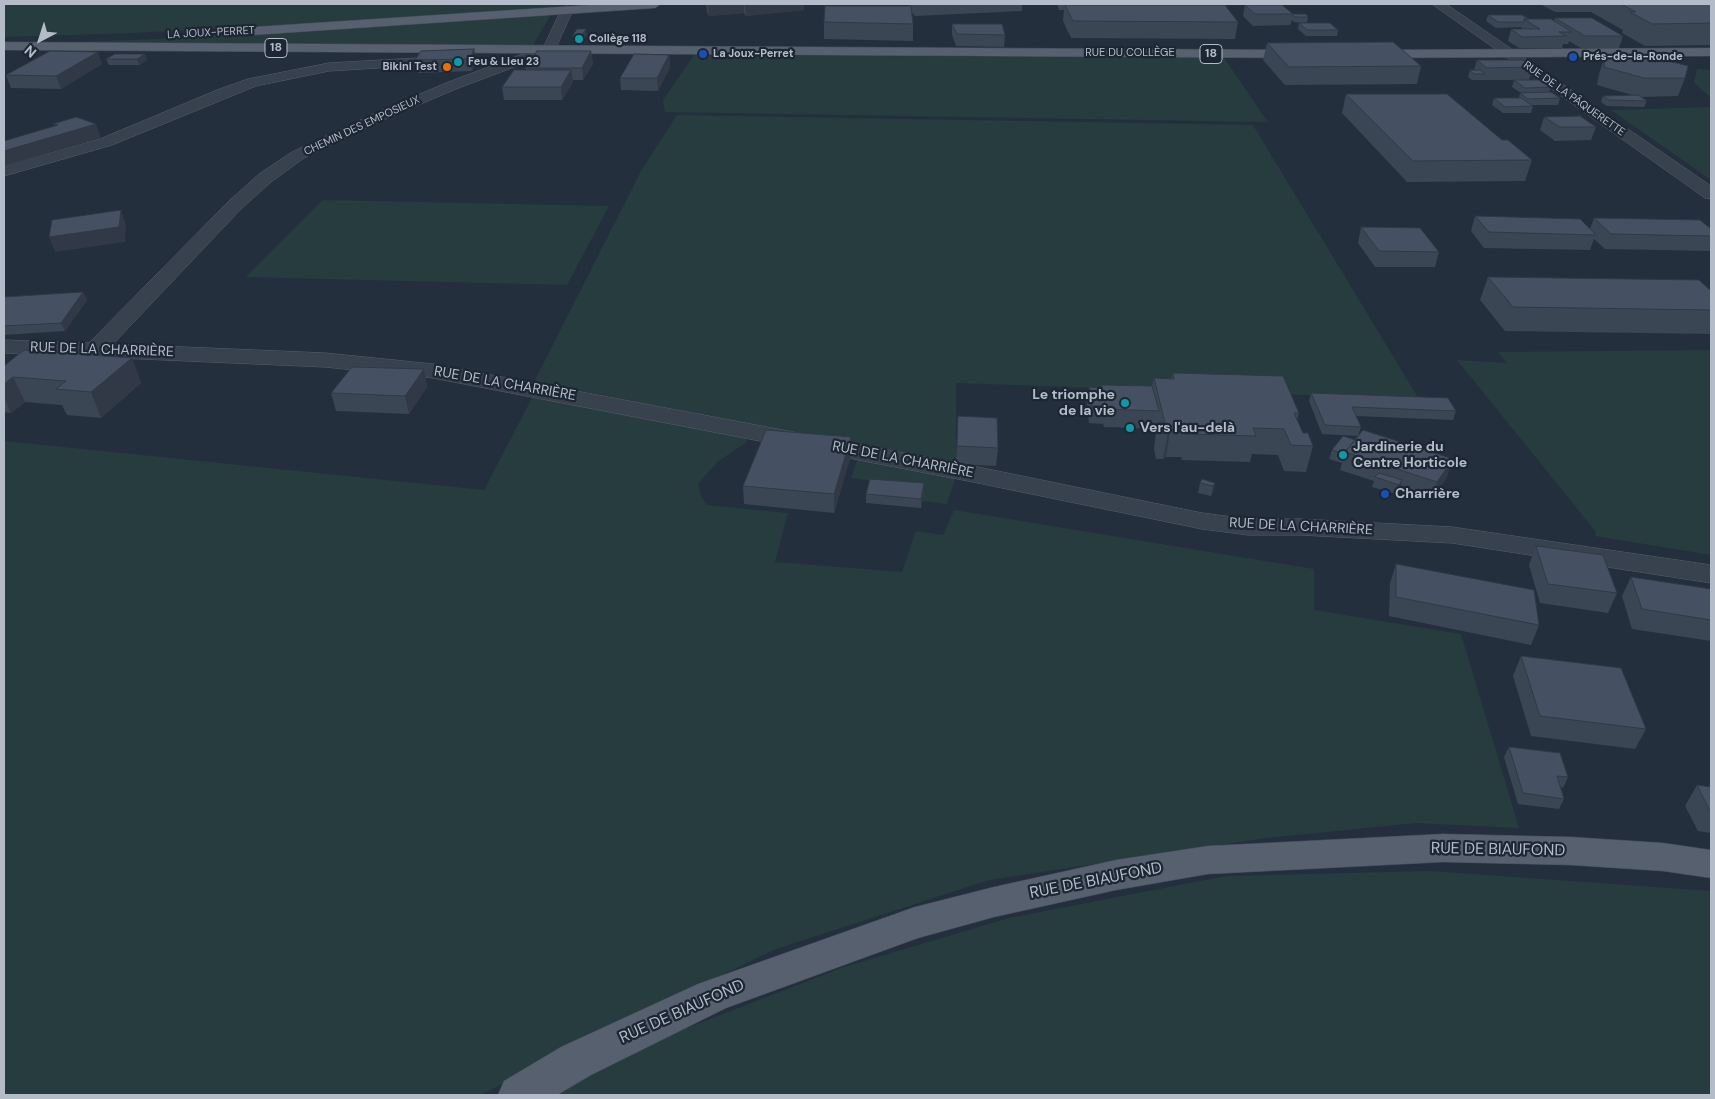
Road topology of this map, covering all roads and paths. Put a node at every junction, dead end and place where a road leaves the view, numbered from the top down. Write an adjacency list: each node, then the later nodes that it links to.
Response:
1 (655, 4): 3 (main road, 18)
2 (1438, 4): 10 (street, RUE DE LA PÂQUERETTE)
3 (567, 10): 4 (main road, LA JOUX-PERRET / 18); 8 (street)
4 (236, 32)
5 (190, 34): 6 (main road, LA JOUX-PERRET)
6 (4, 40)
7 (4, 46): 8 (main road, LA JOUX-PERRET / 18)
8 (549, 49): 11 (main road, RUE DU COLLÈGE / 18); 13 (street, CHEMIN DES EMPOSIEUX)
9 (1711, 52): 10 (main road)
10 (1507, 53): 12 (main road); 15 (street, RUE DE LA PÂQUERETTE)
11 (1314, 54)
12 (1353, 54)
13 (526, 58): 14 (street); 17 (street, CHEMIN DES EMPOSIEUX)
14 (4, 171)
15 (1711, 194)
16 (4, 347): 17 (street, RUE DE LA CHARRIÈRE)
17 (95, 350): 18 (street, RUE DE LA CHARRIÈRE)
18 (1711, 574)
19 (1711, 864): 20 (main road, RUE DE BIAUFOND)
20 (519, 1095)

